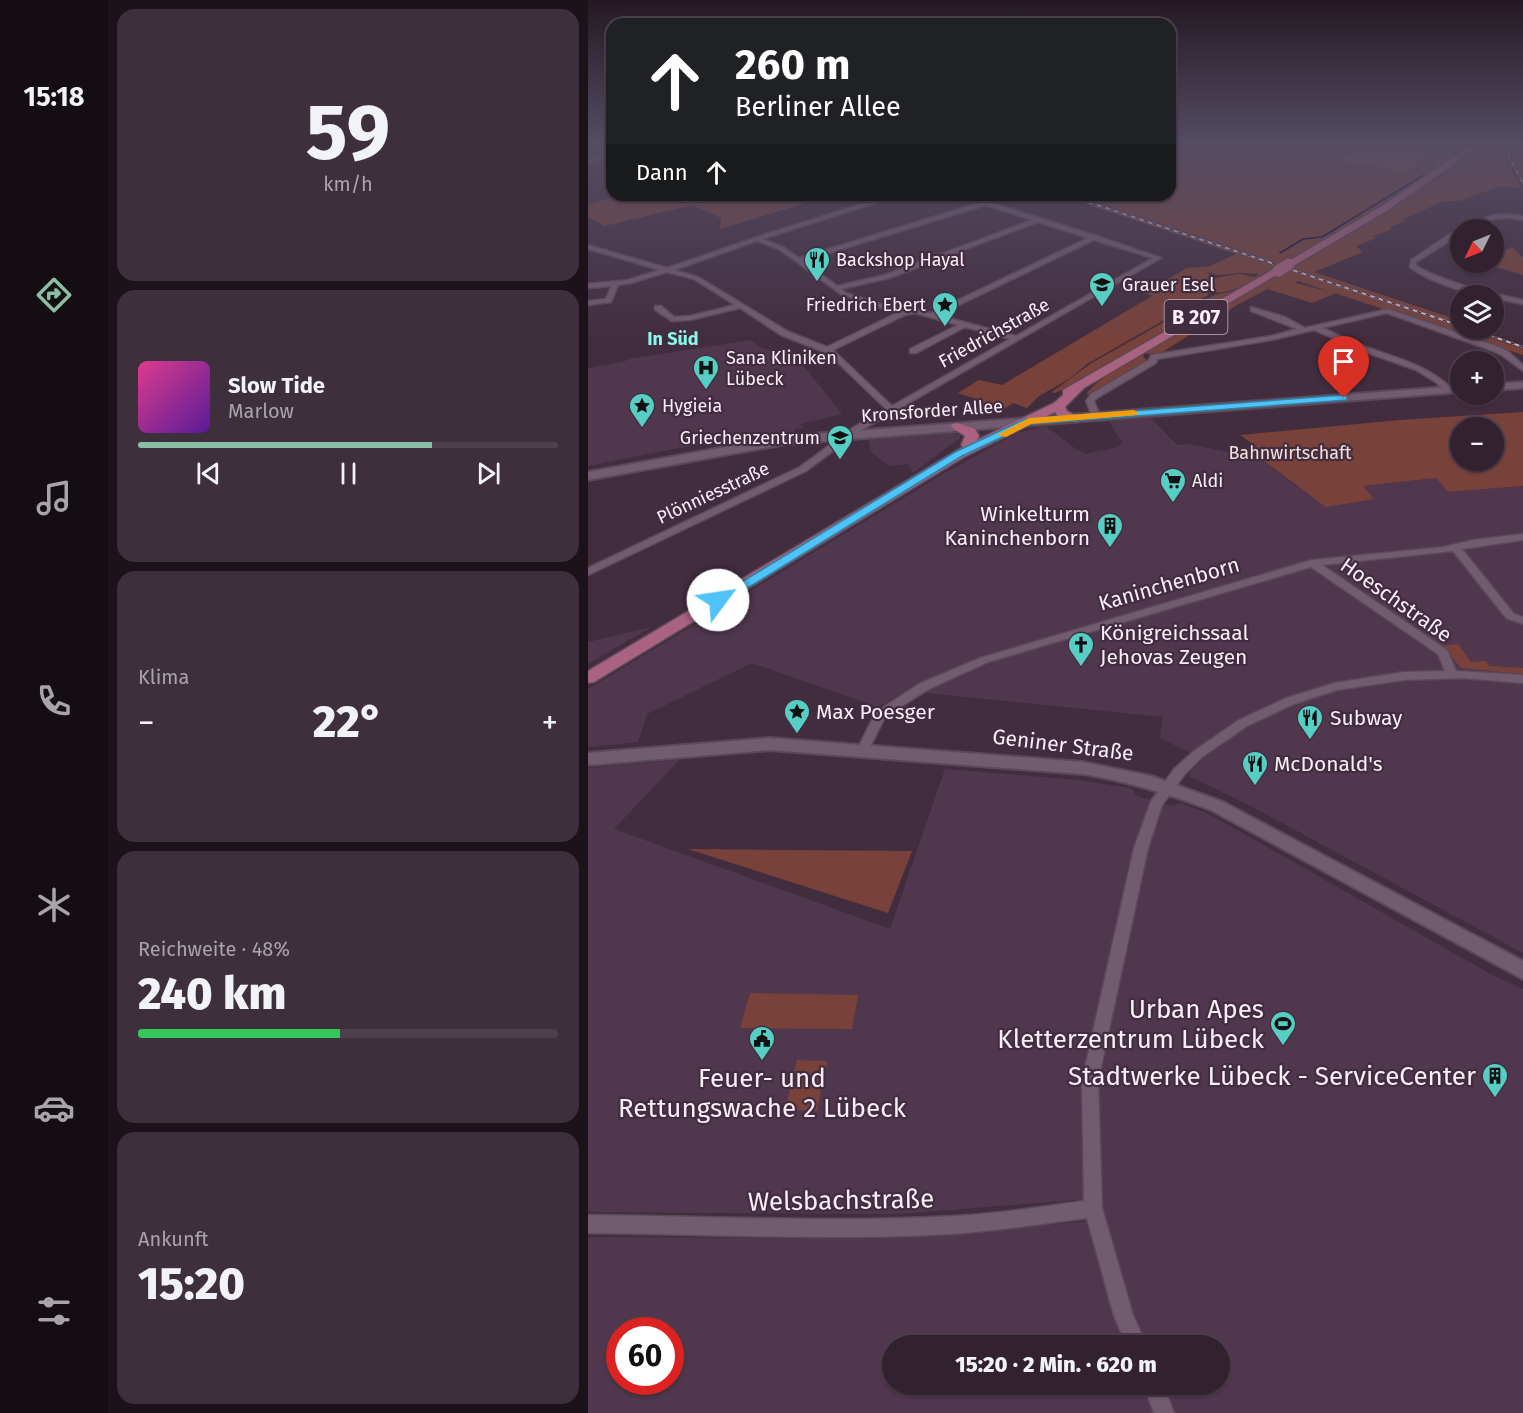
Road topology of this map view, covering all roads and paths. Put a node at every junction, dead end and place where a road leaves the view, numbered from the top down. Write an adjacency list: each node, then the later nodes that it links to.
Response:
1 (859, 207): 10 (street)
2 (971, 207): 12 (street)
3 (1002, 207): 6 (street)
4 (1387, 207): 35 (main road, B 207, bridge)
5 (1523, 218): 7 (street)
6 (1039, 219): 8 (street); 17 (street)
7 (1485, 219)
8 (1095, 237): 25 (street); 29 (street, Friedrichstraße)
9 (1450, 238): 15 (street)
10 (758, 239): 12 (street); 13 (street)
11 (588, 247): 13 (street)
12 (799, 260): 17 (street)
13 (670, 269): 14 (street); 21 (street)
14 (615, 284): 16 (street); 20 (street)
15 (1458, 285)
16 (588, 286)
17 (836, 288): 24 (street)
18 (1504, 298): 19 (street)
19 (1523, 302)
20 (588, 303)
21 (741, 306): 22 (street); 30 (street)
22 (658, 308)
23 (1254, 309): 28 (street)
24 (903, 313): 25 (street); 30 (street)
25 (932, 315): 26 (street)
26 (965, 324): 29 (street); 31 (street)
27 (1316, 328): 28 (street); 32 (street); 36 (street)
28 (1304, 330): 39 (street)
29 (1016, 338): 38 (street, Friedrichstraße)
30 (827, 350): 38 (street)
31 (914, 351)
32 (1523, 369)
33 (1523, 384): 34 (main road)
34 (1504, 386)
35 (1078, 387): 37 (main road, B 207); 42 (main road, B 207)
36 (1448, 390): 39 (main road, Kronsforder Allee)
37 (1058, 406): 40 (main road); 41 (main road, B 207)
38 (891, 410): 44 (street, Friedrichstraße)
39 (1096, 416): 40 (main road, Kronsforder Allee)
40 (1075, 418): 41 (main road, Kronsforder Allee)
41 (1029, 421): 42 (main road, Kronsforder Allee); 45 (main road, B 207)
42 (1010, 423): 43 (main road, Kronsforder Allee); 45 (main road, B 207)
43 (957, 427): 44 (main road, Kronsforder Allee); 45 (main road)
44 (846, 435): 46 (main road, Kronsforder Allee); 50 (street, Plönniesstraße)
45 (964, 449): 53 (main road, B 207)
46 (588, 476)
47 (1523, 537): 48 (street, Kaninchenborn)
48 (1455, 547): 49 (street, Kaninchenborn); 51 (street)
49 (1311, 563): 52 (street, Hoeschstraße); 55 (street, Kaninchenborn)
50 (588, 572)
51 (1523, 621)
52 (1452, 674): 54 (street); 57 (street)
53 (588, 678)
54 (1523, 679)
55 (863, 750): 56 (main road, Geniner Straße); 57 (main road, Geniner Straße)
56 (588, 759)
57 (1169, 786): 58 (main road, Geniner Straße); 59 (street)
58 (1523, 971)
59 (1093, 1208): 60 (street, Welsbachstraße); 61 (street)
60 (588, 1224)
61 (1132, 1335)
62 (1157, 1395): 63 (street)
63 (1164, 1413)

